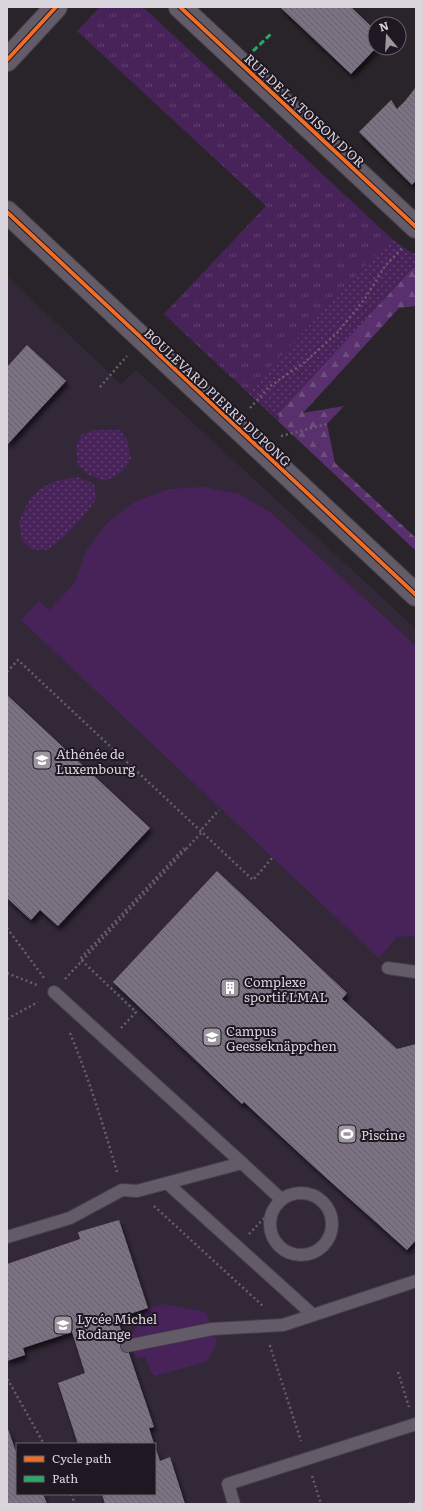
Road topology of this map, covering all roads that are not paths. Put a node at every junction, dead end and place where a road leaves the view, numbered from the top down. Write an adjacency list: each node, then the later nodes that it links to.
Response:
1 (56, 7): 3 (street)
2 (180, 7): 5 (street, RUE DE LA TOISON D'OR)
3 (7, 60)
4 (7, 212): 6 (street, BOULEVARD PIERRE DUPONG)
5 (412, 235)
6 (416, 595)
7 (388, 968): 8 (lane)
8 (416, 972)
9 (54, 992): 10 (lane)
10 (242, 1163): 11 (lane); 12 (lane)
11 (167, 1183): 13 (lane); 15 (lane)
12 (281, 1199): 12 (lane)
13 (7, 1237)
14 (416, 1282): 15 (lane)
15 (313, 1315): 16 (lane)
16 (127, 1346)
17 (416, 1424): 18 (lane)
18 (234, 1504)

